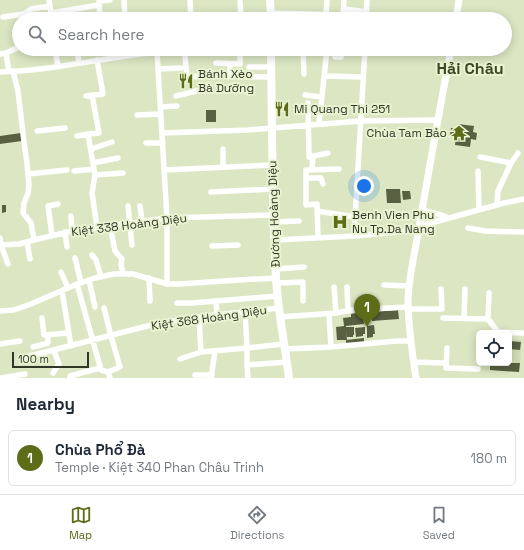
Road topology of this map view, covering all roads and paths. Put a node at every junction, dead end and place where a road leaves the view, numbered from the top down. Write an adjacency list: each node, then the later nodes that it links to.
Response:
1 (110, 0): 11 (street)
2 (124, 0): 16 (street)
3 (190, 0): 17 (street)
4 (270, 0): 19 (main road)
5 (326, 0): 20 (street)
6 (344, 0): 12 (street)
7 (367, 0): 22 (street)
8 (459, 0): 23 (street)
9 (240, 2): 18 (street)
10 (50, 3): 13 (street)
11 (99, 5): 14 (street); 15 (street)
12 (344, 9): 21 (street); 22 (street)
13 (27, 12)
14 (71, 12)
15 (100, 12)
16 (125, 12)
17 (191, 12)
18 (241, 12)
19 (271, 12)
20 (326, 12)
21 (344, 12)
22 (367, 12)
23 (457, 12)
24 (12, 16): 25 (street)
25 (3, 17)
26 (3, 54): 50 (street)
27 (56, 56): 45 (street)
28 (78, 56): 41 (street)
29 (127, 56): 40 (street)
30 (157, 56): 48 (street)
31 (185, 56): 53 (street)
32 (240, 56): 43 (street)
33 (272, 56): 44 (main road, Đường Hoàng Diệu)
34 (303, 56): 51 (street)
35 (326, 56): 52 (street)
36 (341, 56): 39 (street)
37 (364, 56): 55 (street)
38 (450, 56): 65 (street)
39 (335, 57)
40 (97, 60): 41 (street); 73 (street)
41 (79, 63): 45 (street)
42 (216, 63): 43 (street)
43 (230, 64): 53 (street)
44 (272, 66): 46 (street); 54 (main road, Đường Hoàng Diệu)
45 (58, 67): 50 (street)
46 (249, 67)
47 (181, 68): 48 (street)
48 (158, 69): 62 (street)
49 (0, 72): 50 (street)
50 (11, 72): 96 (street)
51 (304, 74)
52 (324, 76): 55 (street); 59 (street)
53 (230, 77): 54 (street)
54 (272, 77): 70 (main road, Đường Hoàng Diệu)
55 (363, 77): 66 (street)
56 (196, 91): 58 (street)
57 (305, 95): 59 (street)
58 (176, 96)
59 (322, 96): 67 (street)
60 (308, 103): 68 (street)
61 (177, 106): 62 (street)
62 (161, 107): 63 (street)
63 (161, 114): 64 (street); 72 (street)
64 (137, 115)
65 (438, 120): 66 (street); 106 (street)
66 (361, 121): 67 (street); 110 (street)
67 (319, 124): 68 (street)
68 (308, 125): 70 (street); 82 (street)
69 (65, 128): 71 (street)
70 (272, 128): 72 (street); 86 (main road, Đường Hoàng Diệu)
71 (37, 131)
72 (162, 133): 77 (street)
73 (88, 134): 74 (street); 78 (street)
74 (77, 136)
75 (112, 142): 78 (street)
76 (146, 143): 77 (street)
77 (163, 143): 91 (street)
78 (91, 149): 88 (street)
79 (223, 149): 87 (street)
80 (328, 153): 82 (street)
81 (518, 153): 85 (street)
82 (313, 156): 92 (street)
83 (480, 157): 85 (street)
84 (118, 158): 88 (street)
85 (511, 163): 103 (street)
86 (273, 165): 87 (street); 99 (main road, Đường Hoàng Diệu)
87 (223, 167): 91 (street)
88 (94, 169): 93 (street); 95 (street); 118 (street)
89 (338, 169): 92 (street)
90 (67, 170): 96 (street)
91 (164, 170): 111 (street)
92 (312, 170): 97 (street)
93 (74, 171)
94 (478, 171): 107 (street)
95 (123, 173)
96 (28, 174): 128 (street)
97 (306, 178): 98 (street); 108 (street)
98 (322, 184)
99 (273, 189): 100 (street); 113 (main road, Đường Hoàng Diệu)
100 (211, 192)
101 (524, 199): 103 (street)
102 (58, 204): 124 (street)
103 (497, 205): 107 (street)
104 (128, 206): 116 (street)
105 (140, 206): 114 (street)
106 (422, 209): 112 (street); 119 (street)
107 (479, 210): 112 (street)
108 (317, 211): 110 (street); 127 (street)
109 (71, 216): 121 (street)
110 (355, 216): 125 (street)
111 (167, 218): 113 (street, Kiệt 338 Hoàng Diệu); 114 (street, Kiệt 338 Hoàng Diệu); 149 (street)
112 (448, 218): 119 (street)
113 (274, 219): 115 (street, Kiệt 338 Hoàng Diệu); 129 (main road, Đường Hoàng Diệu)
114 (142, 221): 116 (street, Kiệt 338 Hoàng Diệu)
115 (299, 221)
116 (130, 223): 117 (street, Kiệt 338 Hoàng Diệu); 132 (street)
117 (110, 226): 118 (street, Kiệt 338 Hoàng Diệu); 143 (street)
118 (97, 227): 121 (street, Kiệt 338 Hoàng Diệu)
119 (419, 228): 125 (street); 151 (street)
120 (468, 228): 123 (street)
121 (72, 231): 122 (street, Kiệt 338 Hoàng Diệu)
122 (65, 232): 124 (street, Kiệt 338 Hoàng Diệu); 135 (street)
123 (524, 232)
124 (52, 235): 128 (street, Kiệt 338 Hoàng Diệu)
125 (354, 236): 127 (street)
126 (0, 238): 131 (street)
127 (318, 238): 129 (street)
128 (34, 240): 130 (street, Kiệt 338 Hoàng Diệu)
129 (275, 240): 141 (main road, Đường Hoàng Diệu)
130 (27, 242): 131 (street, Kiệt 338 Hoàng Diệu); 138 (street)
131 (0, 245): 139 (street)
132 (132, 245)
133 (238, 245): 134 (street)
134 (212, 246)
135 (67, 247)
136 (92, 255): 144 (street)
137 (75, 258): 148 (street)
138 (30, 259)
139 (8, 264)
140 (304, 267): 141 (street)
141 (276, 269): 147 (main road, Đường Hoàng Diệu)
142 (61, 272): 154 (street)
143 (123, 273): 144 (street); 145 (street)
144 (101, 277): 146 (street)
145 (149, 278): 149 (street); 159 (street)
146 (89, 280): 148 (street); 163 (street)
147 (277, 281): 149 (street); 158 (main road, Đường Hoàng Diệu); 161 (street)
148 (79, 283): 154 (street); 183 (street)
149 (167, 284)
150 (384, 285): 151 (street)
151 (409, 286): 166 (street)
152 (334, 287): 170 (street)
153 (347, 287): 168 (street)
154 (65, 289): 167 (street); 179 (street)
155 (465, 289): 177 (street)
156 (441, 290): 166 (street)
157 (490, 293): 178 (street)
158 (278, 296): 160 (street); 165 (main road, Đường Hoàng Diệu)
159 (150, 301)
160 (216, 301): 162 (street); 172 (street)
161 (303, 301)
162 (177, 303)
163 (95, 307)
164 (104, 308): 182 (street)
165 (279, 308): 169 (street, Kiệt 368 Hoàng Diệu); 174 (main road, Đường Hoàng Diệu)
166 (408, 308): 168 (street); 184 (street)
167 (0, 311)
168 (348, 311): 170 (street)
169 (245, 312): 172 (street, Kiệt 368 Hoàng Diệu); 191 (street)
170 (336, 313): 171 (street)
171 (329, 314): 174 (street); 190 (street)
172 (217, 315): 173 (street, Kiệt 368 Hoàng Diệu)
173 (199, 317): 182 (street, Kiệt 368 Hoàng Diệu); 195 (street)
174 (280, 317): 189 (main road, Đường Hoàng Diệu)
175 (42, 318): 181 (street)
176 (443, 318): 177 (street)
177 (464, 318): 178 (street)
178 (488, 319): 180 (street)
179 (69, 333): 181 (street); 187 (street)
180 (524, 333)
181 (48, 336): 188 (street)
182 (111, 336): 183 (street, Kiệt 368 Hoàng Diệu); 206 (street)
183 (92, 341): 187 (street, Kiệt 368 Hoàng Diệu); 202 (street)
184 (410, 341): 190 (street); 199 (street)
185 (20, 342): 186 (street)
186 (0, 344)
187 (71, 346): 193 (street, Kiệt 368 Hoàng Diệu)
188 (33, 347)
189 (284, 347): 190 (street); 191 (street); 198 (main road, Đường Hoàng Diệu)
190 (330, 347)
191 (247, 348): 194 (street); 201 (street)
192 (447, 348): 200 (street)
193 (54, 351): 196 (street, Kiệt 368 Hoàng Diệu); 204 (street)
194 (215, 351): 195 (street); 208 (street)
195 (201, 352): 197 (street)
196 (22, 358)
197 (180, 359)
198 (287, 362): 201 (street); 212 (main road, Đường Hoàng Diệu)
199 (413, 362): 200 (street); 213 (street)
200 (446, 363): 203 (street)
201 (247, 365): 211 (street)
202 (100, 368): 206 (street); 210 (street)
203 (478, 369)
204 (53, 373)
205 (25, 374): 209 (street)
206 (109, 375)
207 (195, 375): 208 (street)
208 (211, 377)
209 (1, 378)
210 (70, 378)
211 (248, 378)
212 (290, 378)
213 (416, 378)

